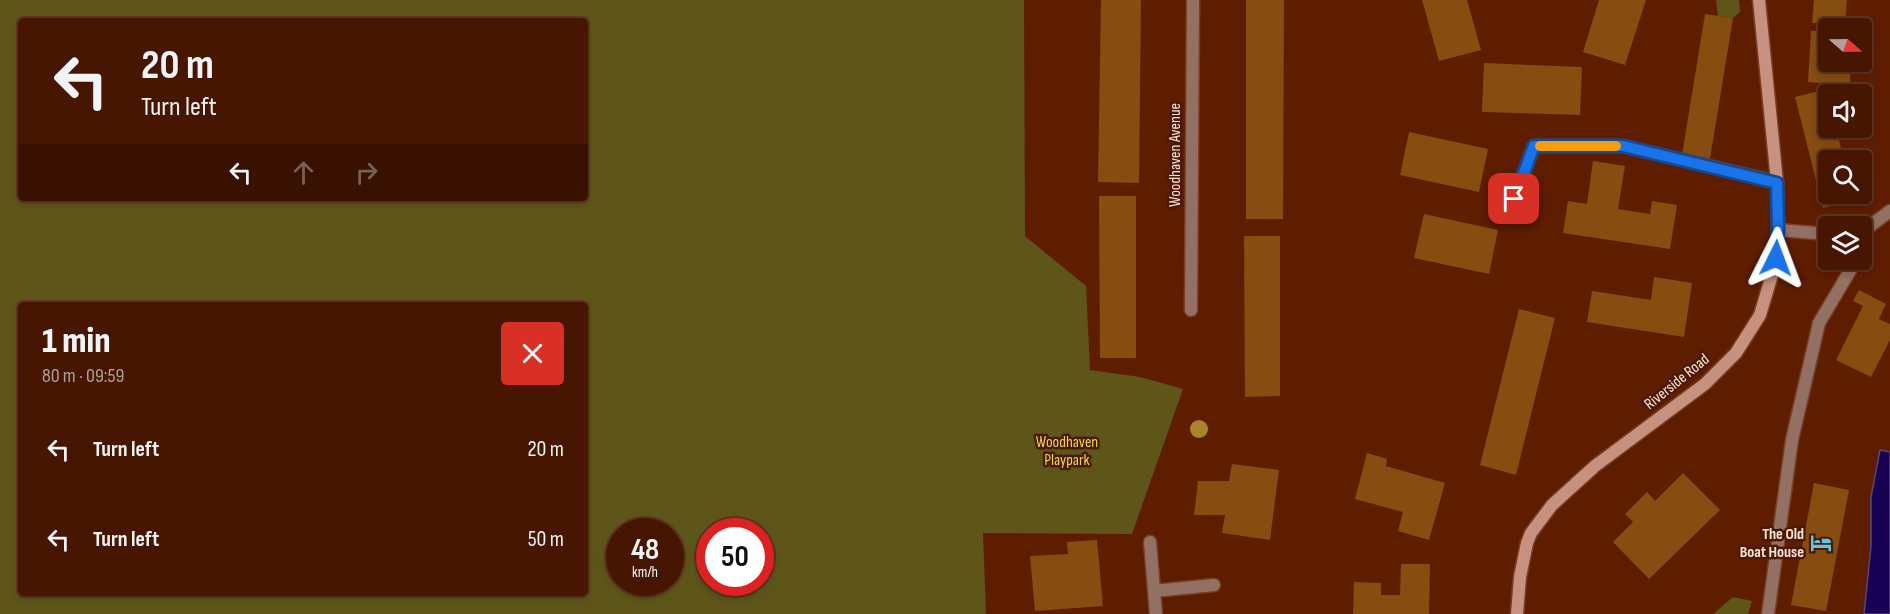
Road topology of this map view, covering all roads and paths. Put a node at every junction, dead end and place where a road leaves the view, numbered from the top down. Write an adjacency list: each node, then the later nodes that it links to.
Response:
1 (1193, 0): 10 (street, Woodhaven Avenue)
2 (1759, 0): 3 (main road, Riverside Road)
3 (1777, 183): 4 (street); 7 (main road, Riverside Road)
4 (1514, 199)
5 (1890, 211): 6 (street)
6 (1872, 224)
7 (1778, 230): 8 (street); 15 (main road, Riverside Road)
8 (1818, 233)
9 (1850, 270): 16 (street)
10 (1191, 310)
11 (1150, 542): 13 (street)
12 (1214, 585): 13 (street)
13 (1154, 591): 14 (street)
14 (1156, 614)
15 (1517, 614)
16 (1768, 614)

